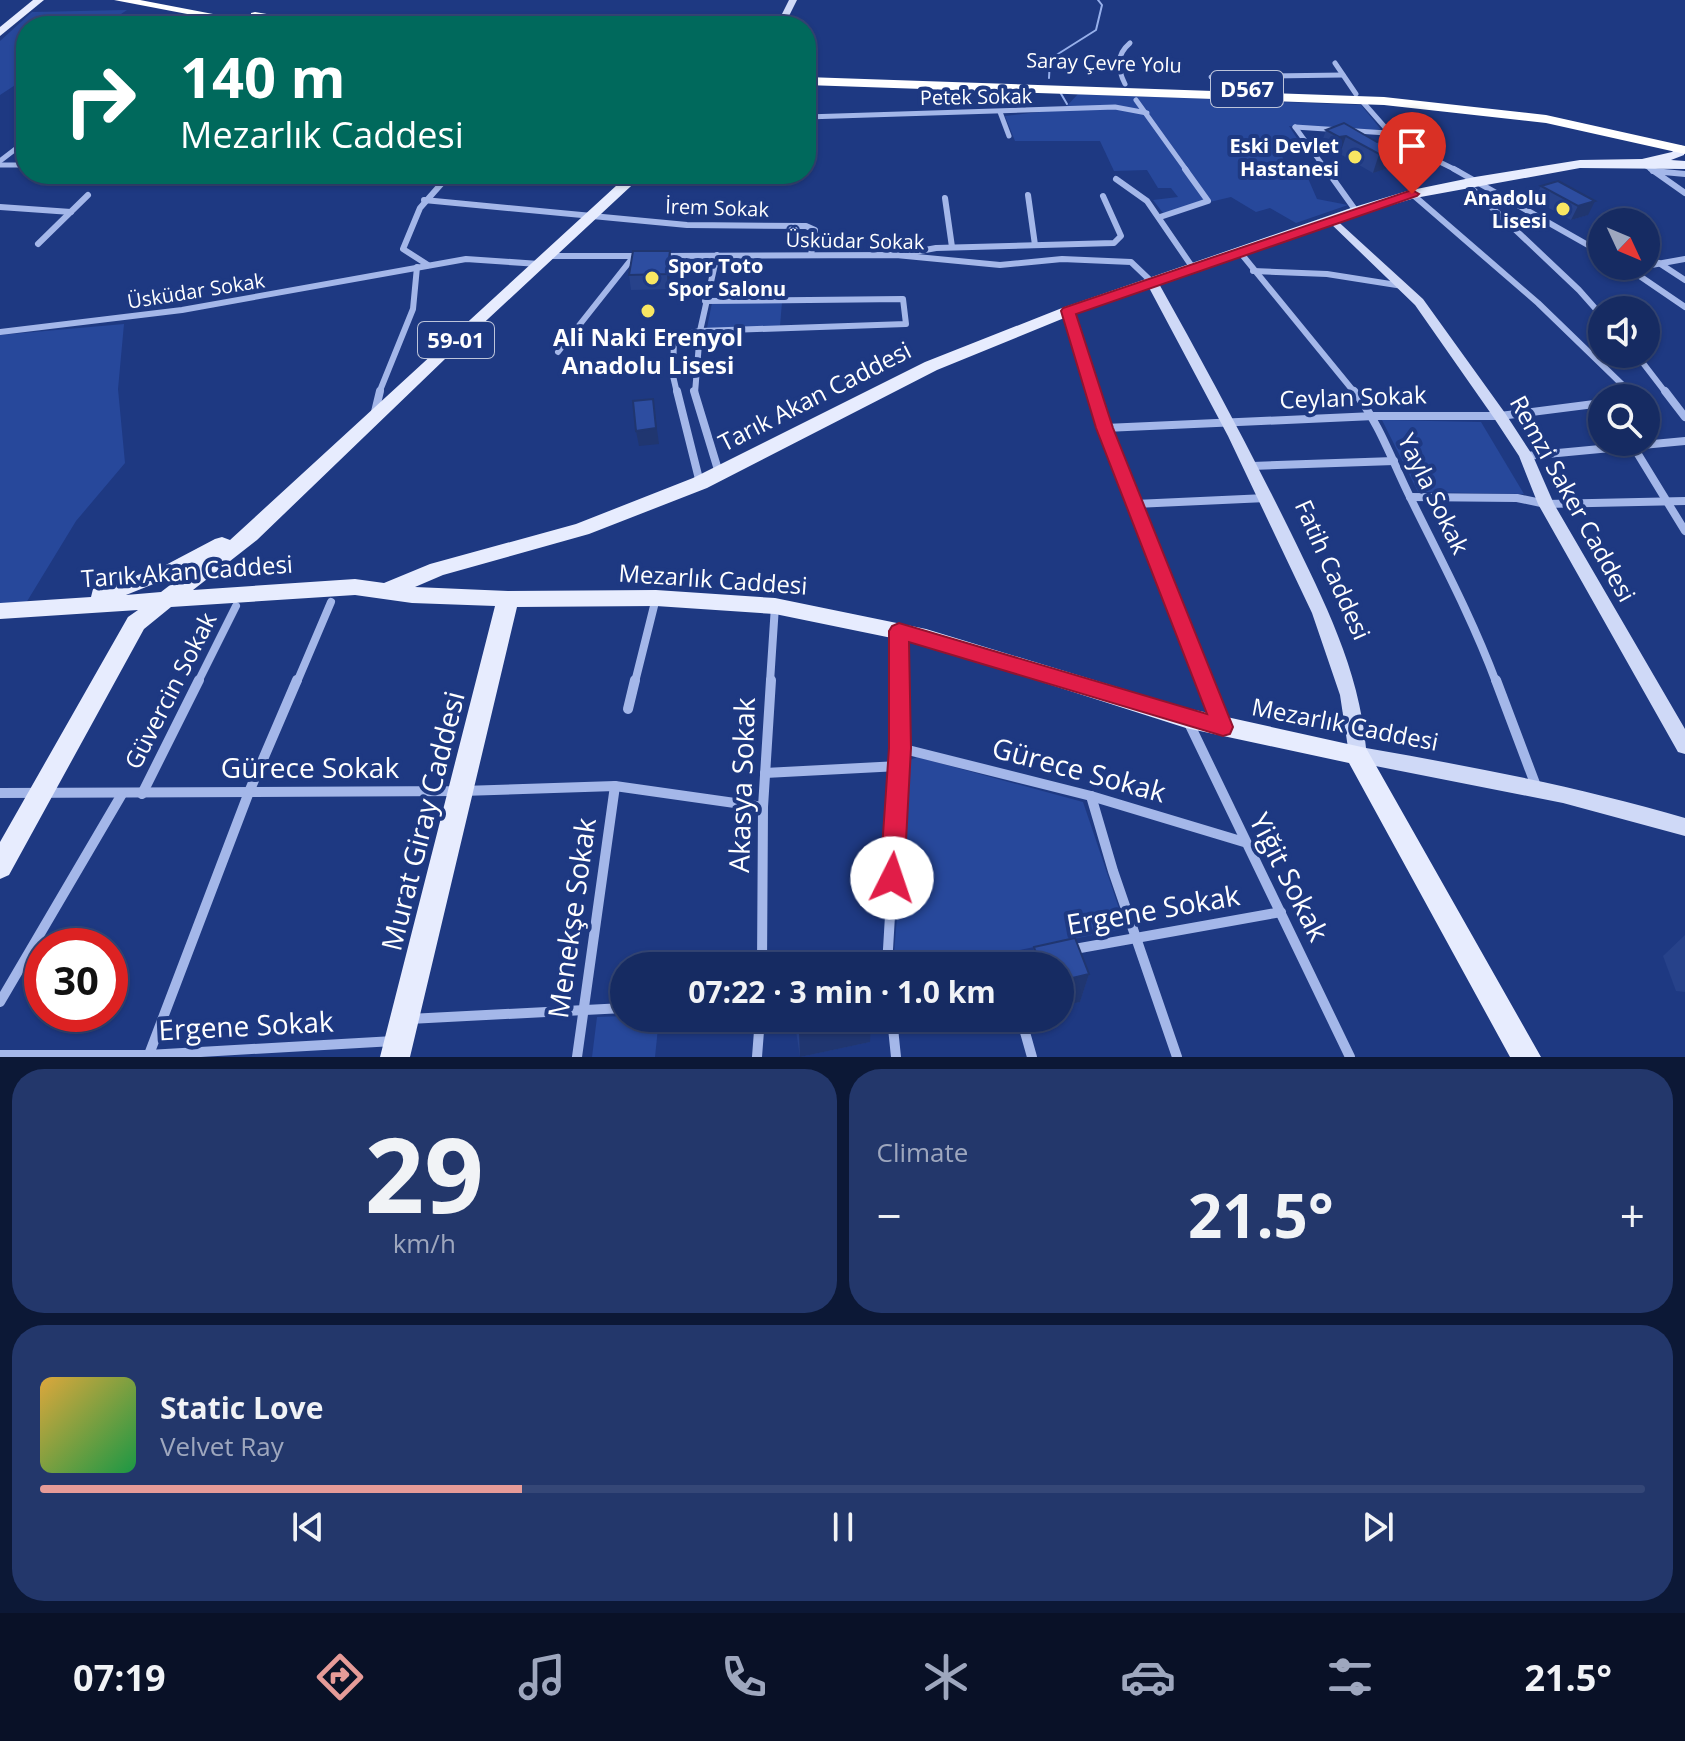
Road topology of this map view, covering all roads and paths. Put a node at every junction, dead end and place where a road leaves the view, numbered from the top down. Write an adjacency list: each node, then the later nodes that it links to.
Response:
1 (28, 0): 5 (main road)
2 (39, 0): 5 (main road)
3 (120, 0): 7 (highway)
4 (179, 0): 8 (highway)
5 (22, 13): 6 (main road)
6 (19, 16)
7 (212, 16)
8 (261, 16)
9 (16, 18): 10 (main road)
10 (0, 33)
11 (1130, 43): 17 (street)
12 (1335, 63): 14 (street)
13 (816, 69): 17 (highway, Saray Çevre Yolu / D567)
14 (1343, 75): 15 (street); 18 (street)
15 (1211, 77)
16 (816, 81): 18 (highway, Saray Çevre Yolu / D567)
17 (1125, 84): 18 (highway, Saray Çevre Yolu / D567)
18 (1358, 97): 23 (street); 25 (highway, Saray Çevre Yolu / D567)
19 (1136, 100): 21 (street)
20 (1000, 112): 21 (street, Petek Sokak); 22 (street, Petek Sokak); 24 (street)
21 (1147, 113): 46 (street)
22 (816, 117)
23 (1387, 133): 32 (street); 43 (street)
24 (1009, 136)
25 (1684, 143): 29 (main road)
26 (16, 149): 27 (street)
27 (0, 163)
28 (1685, 165): 29 (main road)
29 (1648, 167): 30 (street); 32 (main road, Tarık Akan Caddesi); 35 (street)
30 (1685, 174)
31 (1116, 179): 46 (street)
32 (1470, 182): 36 (main road, Tarık Akan Caddesi); 50 (street); 70 (street)
33 (440, 184): 41 (street)
34 (626, 184): 45 (main road, 59-01)
35 (1685, 193)
36 (1412, 194): 43 (main road, Tarık Akan Caddesi); 79 (street)
37 (88, 195): 44 (street)
38 (1028, 195): 49 (street)
39 (1103, 196): 49 (street)
40 (945, 198): 51 (street)
41 (424, 200): 45 (street); 61 (street)
42 (0, 207): 44 (street)
43 (1356, 211): 47 (main road, Tarık Akan Caddesi)
44 (71, 212): 48 (street)
45 (592, 216): 54 (street, İrem Sokak); 58 (main road, 59-01)
46 (1160, 217): 63 (street)
47 (1332, 219): 52 (main road, Tarık Akan Caddesi); 68 (street, Remzi Saker Caddesi)
48 (38, 244)
49 (1035, 245): 51 (street)
50 (1588, 245)
51 (952, 247): 55 (street)
52 (1239, 251): 63 (main road, Tarık Akan Caddesi); 64 (street, Yayla Sokak)
53 (717, 255): 54 (street, Üsküdar Sokak); 56 (street, Üsküdar Sokak); 69 (street)
54 (811, 255): 55 (street, Üsküdar Sokak)
55 (896, 255): 67 (street, Üsküdar Sokak)
56 (634, 256): 58 (street, Üsküdar Sokak); 75 (street)
57 (1685, 259): 59 (street)
58 (543, 260): 61 (street, Üsküdar Sokak); 83 (main road, 59-01)
59 (1660, 263)
60 (1660, 264): 66 (street)
61 (428, 265): 62 (street, Üsküdar Sokak)
62 (417, 267): 74 (street, Üsküdar Sokak); 83 (street)
63 (1193, 268): 67 (main road, Tarık Akan Caddesi)
64 (1253, 271): 68 (street); 81 (street, Yayla Sokak)
65 (1646, 280): 71 (street)
66 (1685, 280)
67 (1152, 282): 72 (main road, Tarık Akan Caddesi); 85 (street, Fatih Caddesi)
68 (1404, 287): 82 (street, Remzi Saker Caddesi)
69 (705, 301): 73 (street); 73 (street)
70 (1588, 301)
71 (1685, 307)
72 (1068, 311): 86 (street); 94 (main road, Tarık Akan Caddesi)
73 (700, 331): 77 (street); 78 (street)
74 (0, 332)
75 (558, 352)
76 (1647, 368): 84 (street)
77 (695, 370): 78 (street); 94 (street)
78 (673, 371): 95 (street)
79 (1622, 384)
80 (1588, 405): 82 (street, Ceylan Sokak)
81 (1374, 416): 82 (street, Ceylan Sokak); 85 (street, Ceylan Sokak); 92 (street, Yayla Sokak)
82 (1500, 416): 90 (street, Remzi Saker Caddesi)
83 (374, 417): 96 (main road, 59-01)
84 (1685, 417)
85 (1231, 423): 86 (street, Ceylan Sokak); 93 (street, Fatih Caddesi)
86 (1105, 428): 101 (street)
87 (1685, 441): 88 (street)
88 (1660, 443)
89 (1588, 450): 90 (street)
90 (1526, 456): 102 (street, Remzi Saker Caddesi)
91 (1639, 456): 99 (street)
92 (1394, 461): 93 (street); 97 (street, Yayla Sokak)
93 (1252, 466): 98 (street, Fatih Caddesi)
94 (720, 474): 95 (main road, Tarık Akan Caddesi)
95 (700, 483): 106 (main road, Tarık Akan Caddesi)
96 (295, 490): 104 (main road, 59-01); 105 (main road)
97 (1410, 497): 102 (street); 126 (street, Yayla Sokak)
98 (1267, 498): 101 (street); 122 (street, Fatih Caddesi)
99 (1666, 501): 100 (street); 102 (street); 103 (street)
100 (1685, 501)
101 (1135, 504): 119 (street)
102 (1546, 504): 120 (street, Remzi Saker Caddesi)
103 (1685, 531)
104 (250, 535): 109 (main road); 113 (main road, 59-01)
105 (222, 544): 112 (main road); 113 (main road)
106 (390, 590): 108 (main road, Mezarlık Caddesi); 109 (main road, Tarık Akan Caddesi); 110 (main road, Mezarlık Caddesi)
107 (656, 598): 108 (main road, Mezarlık Caddesi); 111 (main road, Mezarlık Caddesi); 117 (street)
108 (508, 599): 127 (main road, Murat Giray Caddesi)
109 (233, 600): 110 (main road, Mezarlık Caddesi); 113 (main road, Mezarlık Caddesi); 132 (street, Güvercin Sokak)
110 (331, 602): 129 (street)
111 (775, 606): 116 (main road, Mezarlık Caddesi); 124 (street, Akasya Sokak)
112 (52, 607): 113 (main road, Tarık Akan Caddesi); 114 (main road, Tarık Akan Caddesi)
113 (148, 609): 115 (main road, Mezarlık Caddesi); 128 (main road)
114 (0, 611)
115 (0, 621)
116 (899, 631): 118 (main road, Mezarlık Caddesi); 121 (street)
117 (628, 709)
118 (1186, 718): 119 (main road, Mezarlık Caddesi); 136 (street, Yiğit Sokak)
119 (1223, 727): 122 (main road, Mezarlık Caddesi)
120 (1685, 746)
121 (900, 748): 123 (street); 133 (street, Gürece Sokak)
122 (1357, 755): 126 (street, Mezarlık Caddesi); 158 (main road, Fatih Caddesi)
123 (899, 766): 124 (street); 141 (street)
124 (765, 773): 134 (street, Akasya Sokak)
125 (615, 786): 127 (street, Gürece Sokak); 134 (street, Gürece Sokak); 145 (street, Menekşe Sokak)
126 (1536, 786): 135 (street, Mezarlık Caddesi)
127 (462, 791): 129 (street, Gürece Sokak); 149 (main road, Murat Giray Caddesi)
128 (42, 792): 130 (street, Gürece Sokak); 131 (street, Gürece Sokak); 137 (main road)
129 (249, 792): 132 (street, Gürece Sokak); 151 (street)
130 (0, 793)
131 (122, 794): 132 (street, Gürece Sokak); 143 (street, Güvercin Sokak)
132 (142, 794)
133 (1091, 796): 136 (street, Gürece Sokak); 139 (street)
134 (763, 807): 140 (street, Akasya Sokak)
135 (1685, 827)
136 (1244, 842): 138 (street, Yiğit Sokak)
137 (0, 867)
138 (1281, 912): 139 (street, Ergene Sokak); 157 (street, Yiğit Sokak)
139 (1137, 936): 142 (street, Ergene Sokak); 156 (street)
140 (762, 952)
141 (888, 952)
142 (1063, 952)
143 (0, 1002)
144 (610, 1008): 145 (street, Ergene Sokak)
145 (584, 1009): 149 (street, Ergene Sokak); 152 (street, Menekşe Sokak)
146 (759, 1032): 153 (street)
147 (893, 1032): 154 (street)
148 (1025, 1032): 155 (street)
149 (400, 1039): 151 (street, Ergene Sokak)
150 (0, 1055): 151 (street, Ergene Sokak)
151 (148, 1056)
152 (577, 1057)
153 (757, 1057)
154 (896, 1057)
155 (1032, 1057)
156 (1177, 1057)
157 (1350, 1057)
158 (1526, 1057)

